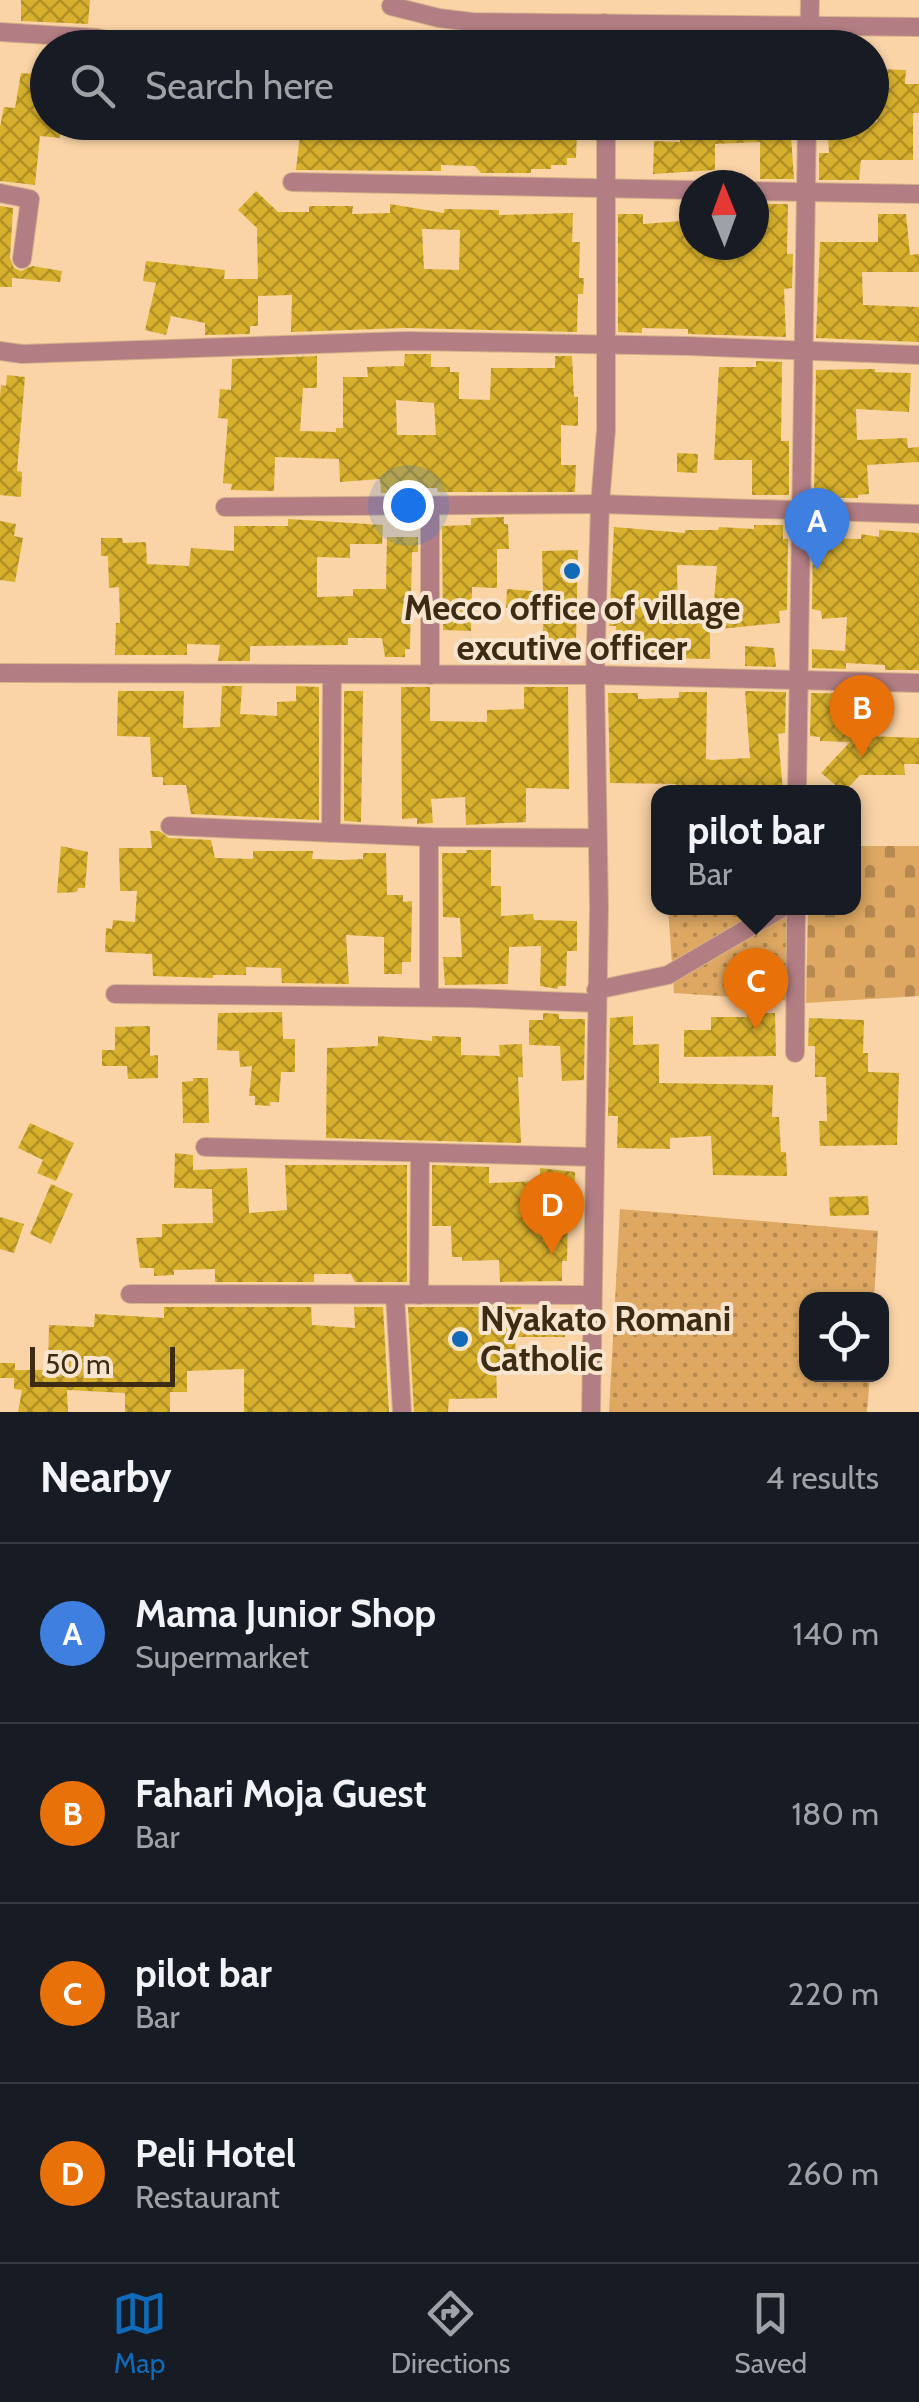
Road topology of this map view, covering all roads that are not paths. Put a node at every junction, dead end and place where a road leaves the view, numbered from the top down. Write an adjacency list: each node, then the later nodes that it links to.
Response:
1 (810, 0): 4 (street)
2 (391, 6): 3 (street)
3 (604, 23): 4 (street); 6 (street)
4 (810, 24): 5 (street); 7 (street)
5 (919, 27)
6 (604, 30)
7 (810, 30)
8 (0, 32): 9 (street)
9 (30, 34)
10 (606, 140): 13 (street)
11 (807, 140): 16 (street)
12 (292, 182): 13 (street)
13 (607, 189): 14 (street); 20 (street)
14 (679, 190)
15 (769, 191): 16 (street)
16 (806, 192): 18 (street); 21 (street)
17 (0, 194): 19 (street)
18 (919, 194)
19 (22, 259)
20 (606, 346): 21 (street); 22 (street); 24 (street)
21 (805, 350): 23 (street); 27 (street)
22 (0, 351)
23 (919, 355)
24 (600, 504): 26 (street); 27 (street); 30 (street)
25 (225, 507): 26 (street)
26 (430, 507): 32 (street)
27 (800, 509): 28 (street); 33 (street)
28 (919, 514)
29 (0, 673): 31 (street)
30 (595, 674): 32 (street); 33 (street); 39 (street)
31 (332, 675): 32 (street); 37 (street)
32 (430, 676)
33 (798, 678): 34 (street); 35 (street)
34 (919, 683)
35 (797, 785)
36 (170, 826): 37 (street)
37 (331, 833): 38 (street)
38 (429, 837): 39 (street); 44 (street)
39 (596, 838): 43 (street)
40 (770, 915): 43 (street)
41 (796, 915): 45 (street)
42 (115, 994): 44 (street)
43 (595, 996): 44 (street); 48 (street)
44 (429, 997)
45 (795, 1053)
46 (205, 1148): 47 (street)
47 (420, 1153): 48 (street); 51 (street)
48 (592, 1157): 52 (street)
49 (130, 1294): 50 (street)
50 (395, 1295): 51 (street); 53 (street)
51 (419, 1295): 52 (street)
52 (592, 1295): 54 (street)
53 (402, 1412)
54 (590, 1412)

